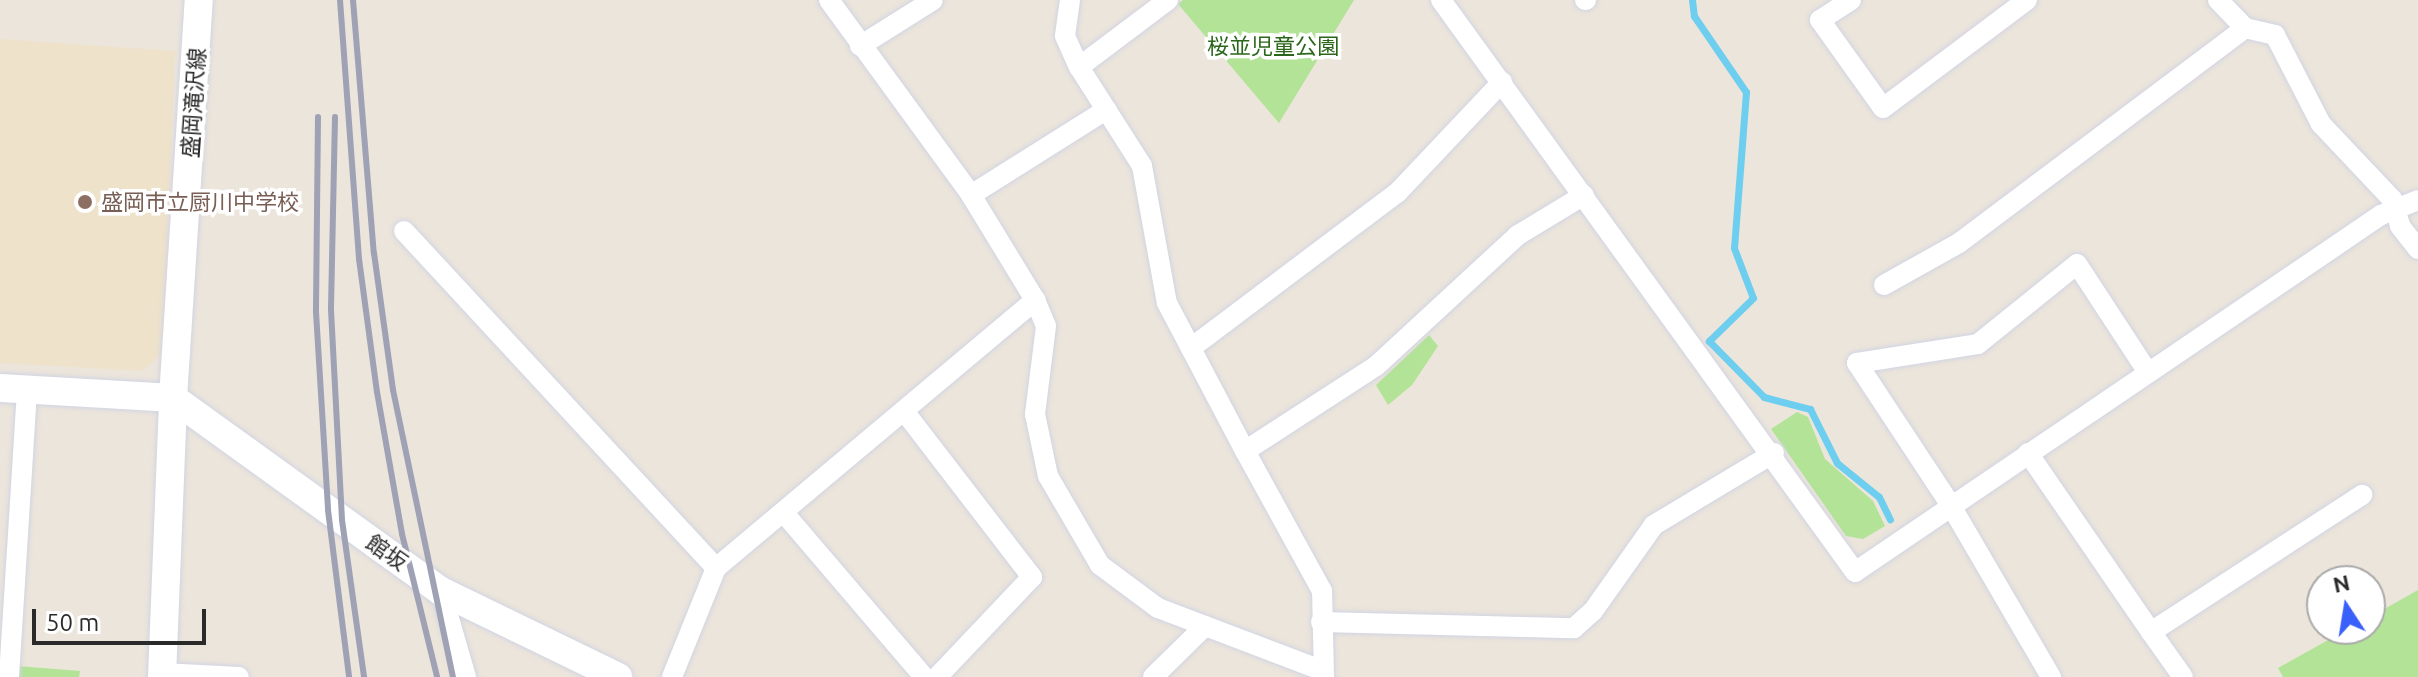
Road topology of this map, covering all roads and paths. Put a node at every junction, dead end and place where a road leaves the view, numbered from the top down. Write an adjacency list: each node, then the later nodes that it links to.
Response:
1 (199, 0): 26 (main road, 盛岡滝沢線)
2 (829, 0): 11 (street)
3 (933, 0): 11 (street)
4 (1070, 0): 12 (street)
5 (1168, 0): 12 (street)
6 (1441, 0): 13 (street)
7 (1851, 0): 8 (street)
8 (2027, 0)
9 (2218, 0): 10 (street)
10 (2245, 28): 18 (street); 21 (street)
11 (860, 46): 15 (street)
12 (1079, 67): 14 (street)
13 (1502, 82): 16 (street); 23 (street)
14 (1106, 110): 15 (street); 23 (street)
15 (971, 195): 22 (street)
16 (1584, 195): 28 (street); 29 (street)
17 (2418, 200): 18 (street)
18 (2395, 210): 20 (street); 24 (street)
19 (404, 231): 34 (street)
20 (2418, 249)
21 (1884, 285)
22 (1035, 300): 27 (street); 37 (street)
23 (1191, 348): 28 (street)
24 (2147, 371): 30 (street); 32 (street)
25 (14, 389): 26 (main road); 41 (street)
26 (173, 398): 35 (main road, 館坂); 40 (main road, 盛岡滝沢線)
27 (904, 411): 33 (street); 47 (street)
28 (1245, 451): 36 (street)
29 (1774, 453): 32 (street); 36 (street)
30 (2028, 453): 32 (street); 38 (street)
31 (2362, 495): 38 (street)
32 (1950, 504): 49 (street)
33 (784, 513): 34 (street); 46 (street)
34 (716, 568): 45 (street)
35 (441, 591): 43 (street); 44 (main road, 館坂)
36 (1321, 622): 39 (street)
37 (1205, 626): 39 (street); 48 (street)
38 (2151, 632): 50 (street)
39 (1322, 674)
40 (162, 675): 42 (street)
41 (9, 677)
42 (239, 677)
43 (466, 677)
44 (618, 677)
45 (672, 677)
46 (924, 677)
47 (937, 677)
48 (1153, 677)
49 (2051, 677)
50 (2183, 677)

